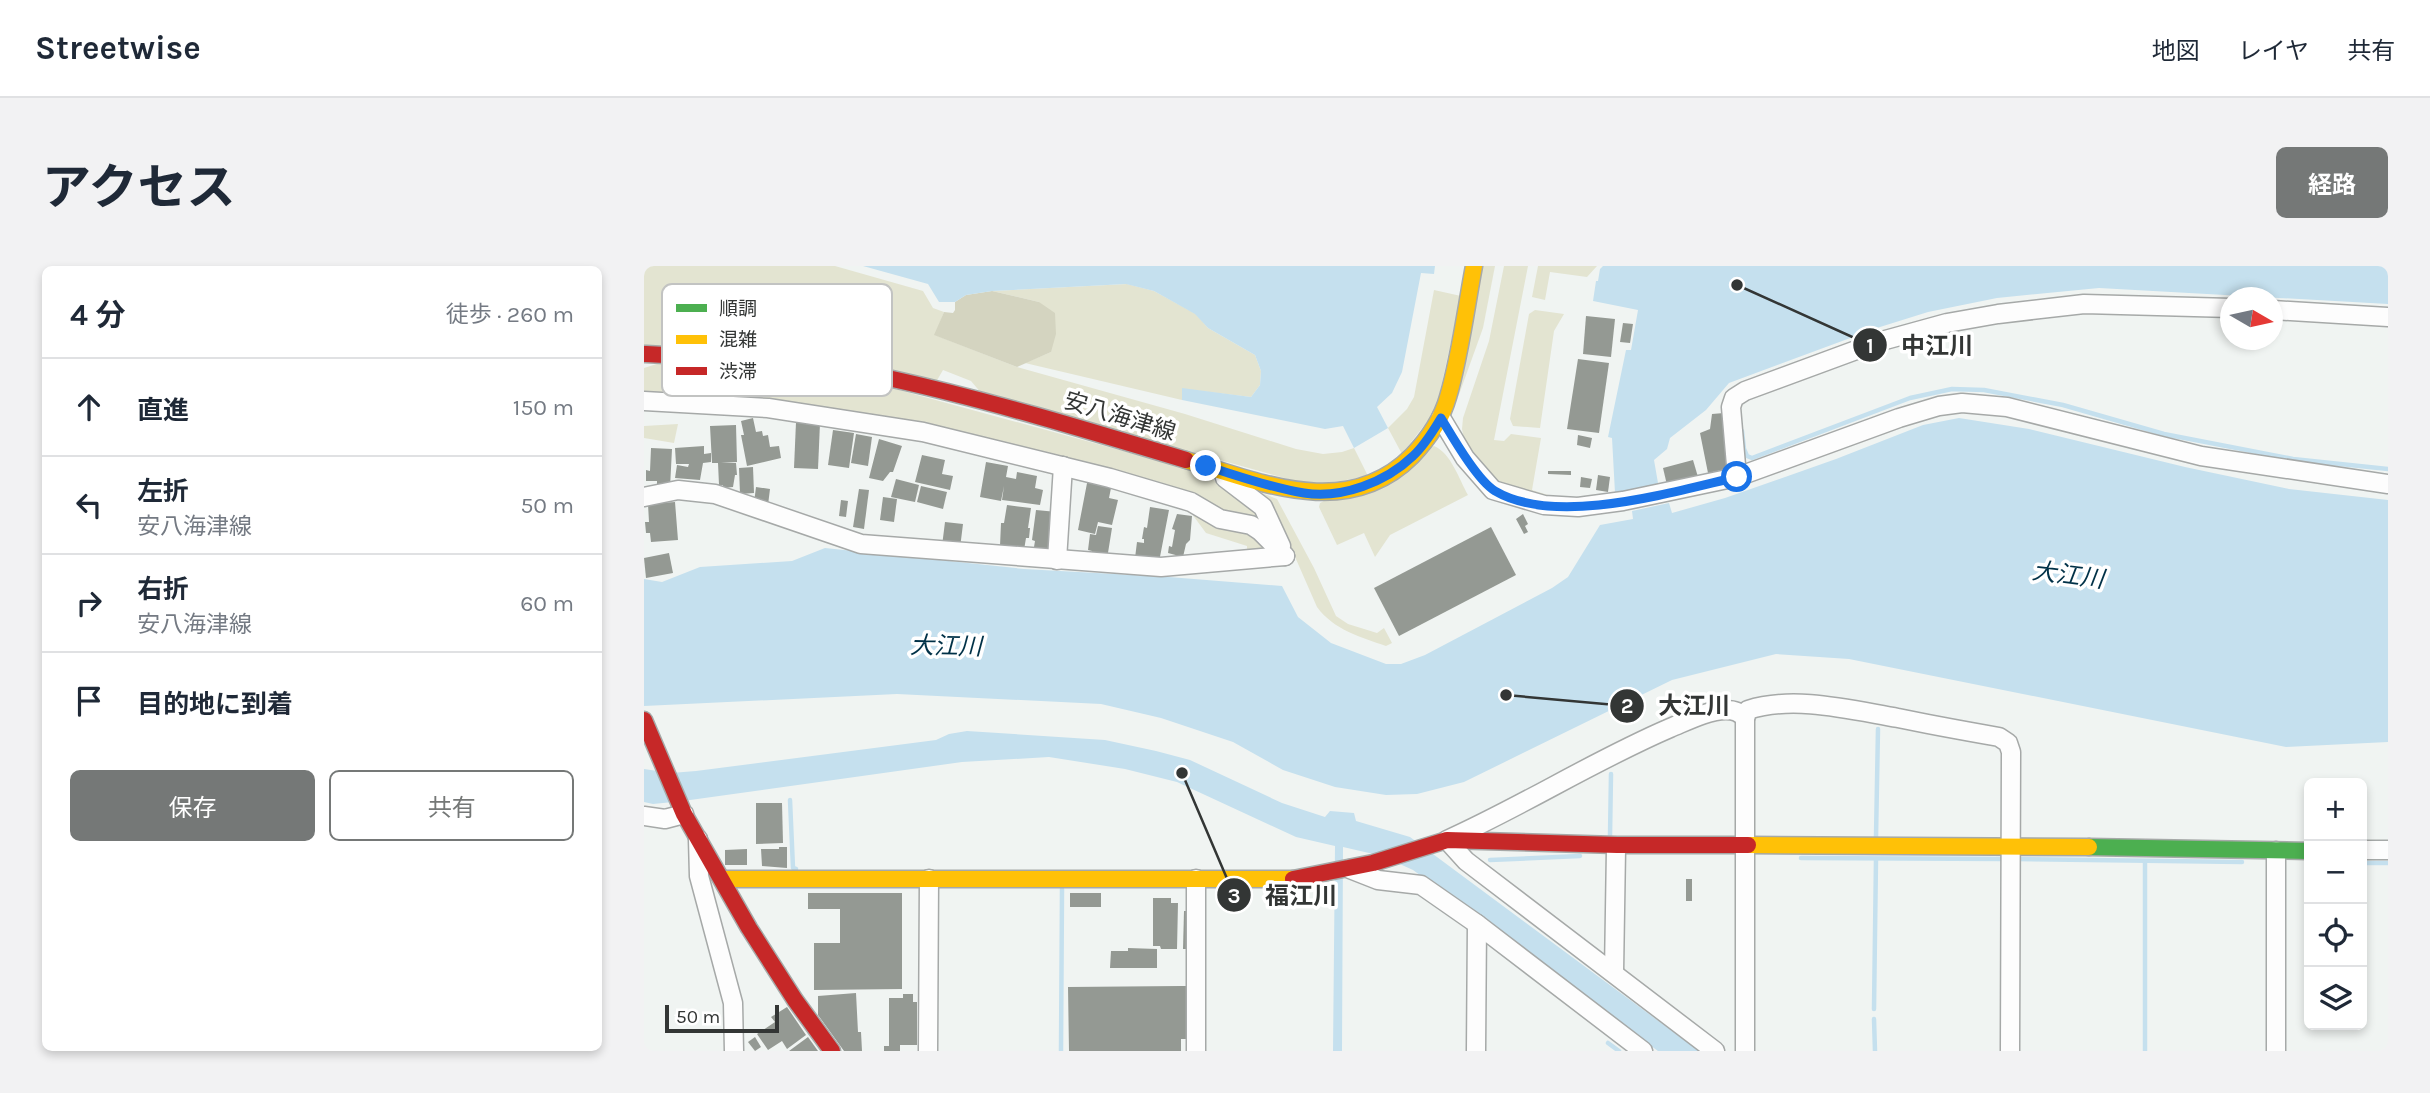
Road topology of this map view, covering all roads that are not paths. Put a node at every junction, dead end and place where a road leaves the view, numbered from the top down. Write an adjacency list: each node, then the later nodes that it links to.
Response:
1 (1474, 266): 7 (street, 安八海津線)
2 (2220, 308): 10 (street)
3 (2283, 311): 4 (street)
4 (2388, 317)
5 (892, 379): 9 (street, 安八海津線)
6 (644, 401): 8 (street)
7 (1441, 418): 9 (street, 安八海津線); 10 (street)
8 (1063, 466): 13 (street); 14 (street)
9 (1206, 466): 13 (street)
10 (1737, 477): 11 (street)
11 (2388, 484)
12 (644, 496): 14 (street)
13 (1285, 556): 14 (street)
14 (1057, 560)
15 (1745, 718): 20 (street); 21 (street); 22 (street)
16 (644, 720): 17 (street)
17 (684, 814): 18 (street); 19 (street)
18 (644, 816)
19 (698, 837): 29 (street); 34 (street)
20 (1441, 842): 25 (street); 28 (street); 33 (street)
21 (1744, 846): 22 (street); 25 (street); 41 (street)
22 (2010, 846): 26 (street); 42 (street)
23 (2367, 850): 24 (street)
24 (2388, 850)
25 (1616, 851): 33 (street)
26 (2276, 851): 27 (street); 43 (street)
27 (2304, 851)
28 (1341, 871): 31 (street); 32 (street)
29 (723, 879): 30 (street); 35 (street)
30 (929, 879): 31 (street); 36 (street)
31 (1196, 879): 37 (street)
32 (1477, 924): 38 (street); 39 (street)
33 (1614, 972): 40 (street)
34 (734, 1051)
35 (832, 1051)
36 (928, 1051)
37 (1196, 1051)
38 (1476, 1051)
39 (1643, 1051)
40 (1715, 1051)
41 (1745, 1051)
42 (2010, 1051)
43 (2276, 1051)

